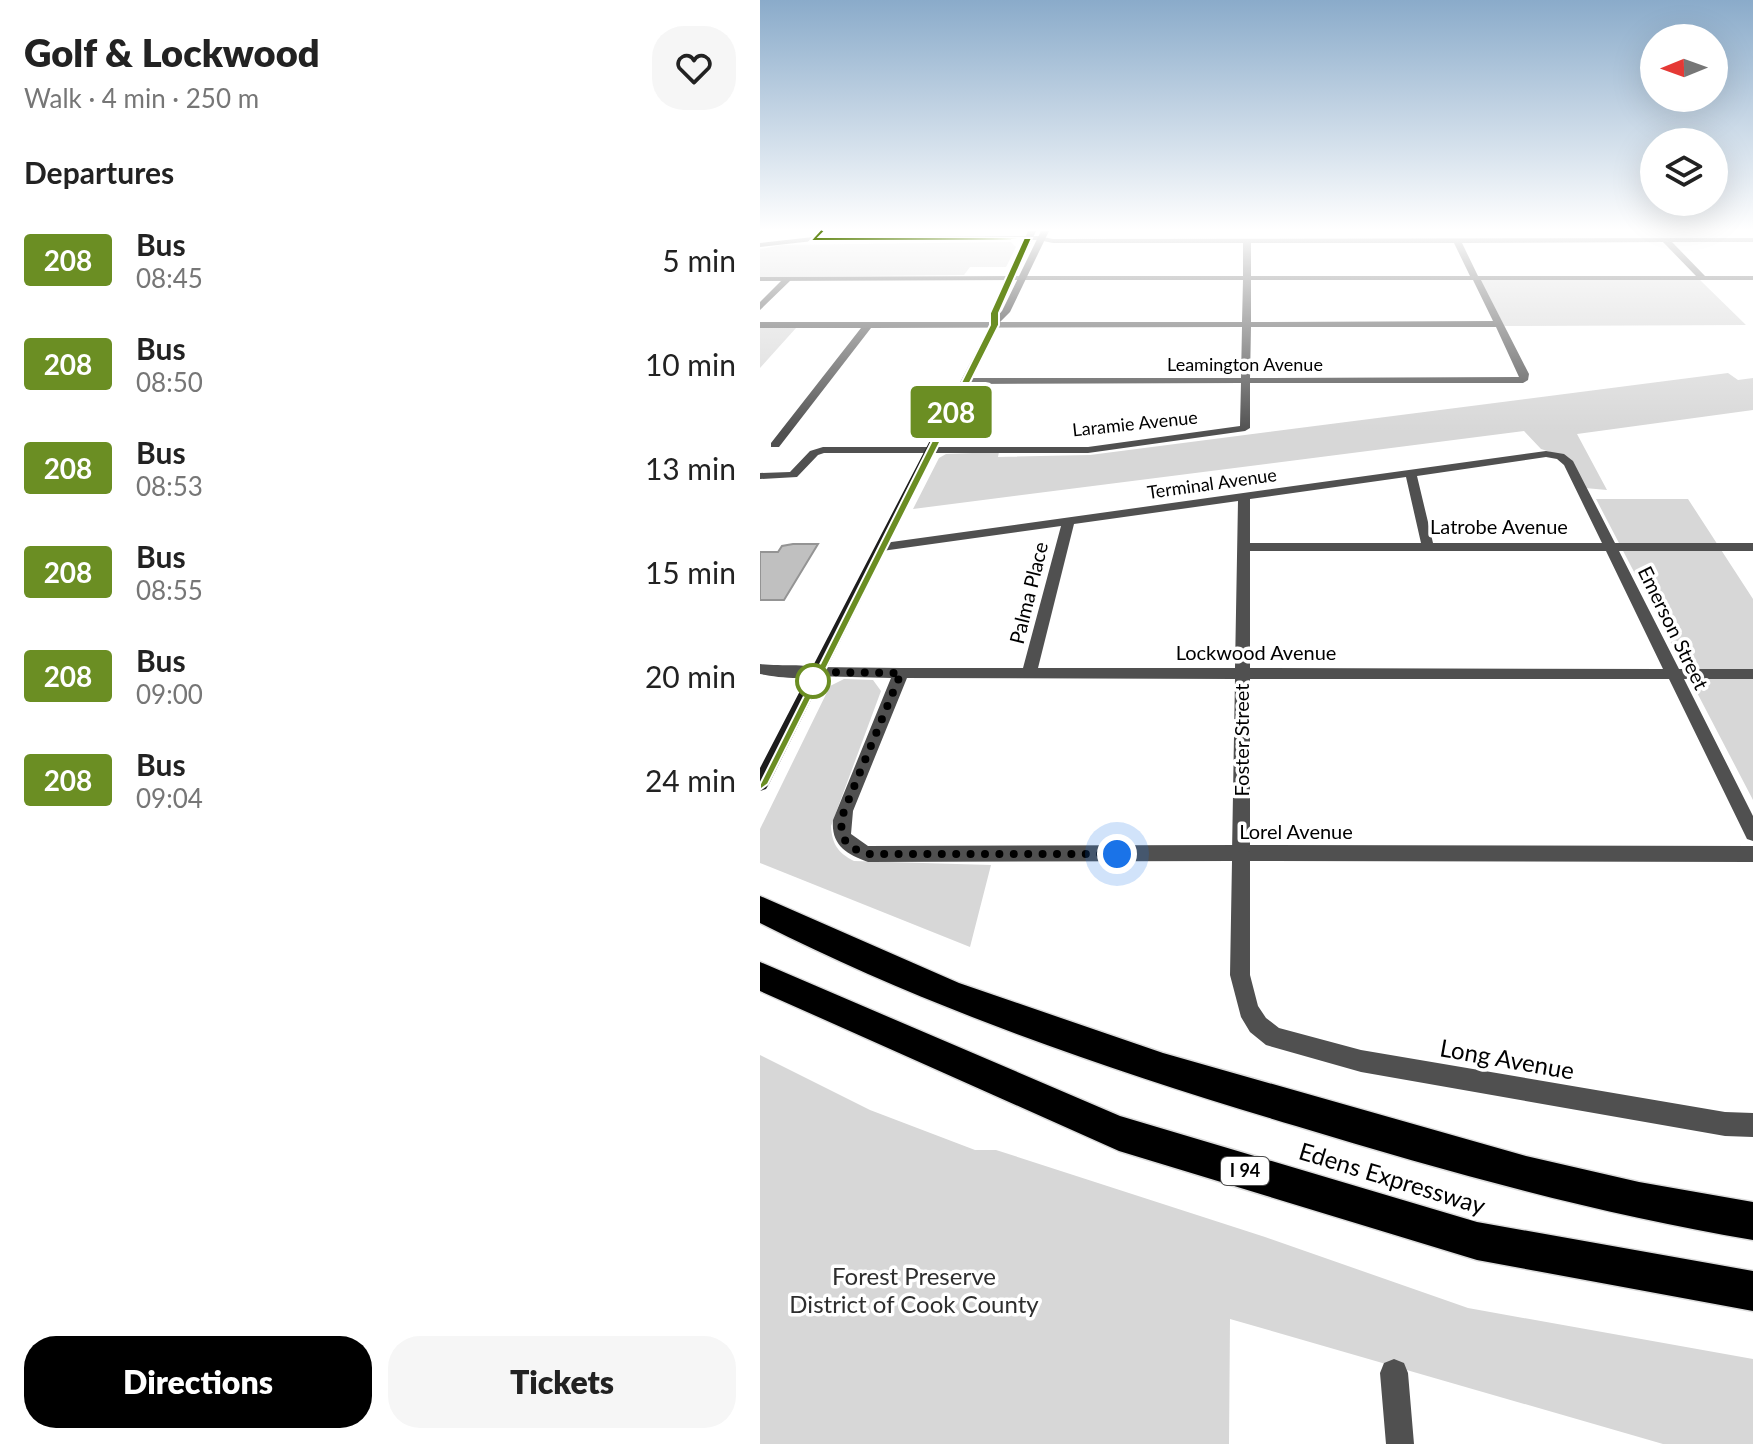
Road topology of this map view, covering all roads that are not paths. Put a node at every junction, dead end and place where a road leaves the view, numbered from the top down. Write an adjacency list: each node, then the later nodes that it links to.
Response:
1 (1001, 298): 5 (main road)
2 (1013, 298): 5 (main road)
3 (1246, 298): 9 (street)
4 (1485, 298): 6 (street)
5 (995, 323): 8 (street); 9 (street); 10 (main road)
6 (1498, 324): 9 (street); 11 (street, Leamington Avenue)
7 (760, 325): 8 (street)
8 (868, 325): 12 (street)
9 (1246, 325): 11 (street)
10 (966, 381): 11 (street, Leamington Avenue); 13 (main road)
11 (1246, 381): 13 (street, Laramie Avenue)
12 (775, 445)
13 (932, 450): 16 (street, Laramie Avenue); 19 (main road)
14 (1546, 454): 15 (street, Terminal Avenue); 22 (street, Emerson Street)
15 (1411, 475): 17 (street, Terminal Avenue); 21 (street)
16 (760, 476)
17 (1244, 498): 18 (street, Terminal Avenue); 20 (street, Foster Street)
18 (1068, 523): 19 (street, Terminal Avenue); 27 (street, Palma Place)
19 (882, 547): 25 (main road)
20 (1245, 547): 21 (street, Latrobe Avenue); 28 (street, Foster Street)
21 (1428, 547): 22 (street, Latrobe Avenue)
22 (1610, 547): 23 (street, Latrobe Avenue); 29 (street, Emerson Street)
23 (1753, 547)
24 (760, 669): 25 (street, Lockwood Avenue)
25 (817, 672): 26 (street, Lockwood Avenue); 31 (main road)
26 (901, 673): 27 (street, Lockwood Avenue); 33 (street, Lorel Avenue)
27 (1029, 673): 28 (street, Lockwood Avenue)
28 (1243, 673): 29 (street, Lockwood Avenue); 33 (street, Foster Street)
29 (1673, 673): 30 (street, Lockwood Avenue); 32 (street, Emerson Street)
30 (1753, 674)
31 (760, 784)
32 (1753, 834)
33 (1241, 853): 34 (street, Lorel Avenue); 37 (street, Foster Street)
34 (1753, 854)
35 (761, 910): 39 (highway, Edens Expressway)
36 (760, 976): 40 (highway, Edens Expressway / I 94)
37 (1258, 1025): 38 (street, Long Avenue)
38 (1753, 1125)
39 (1753, 1221)
40 (1753, 1291)
41 (1394, 1373): 42 (street)
42 (1400, 1444)

